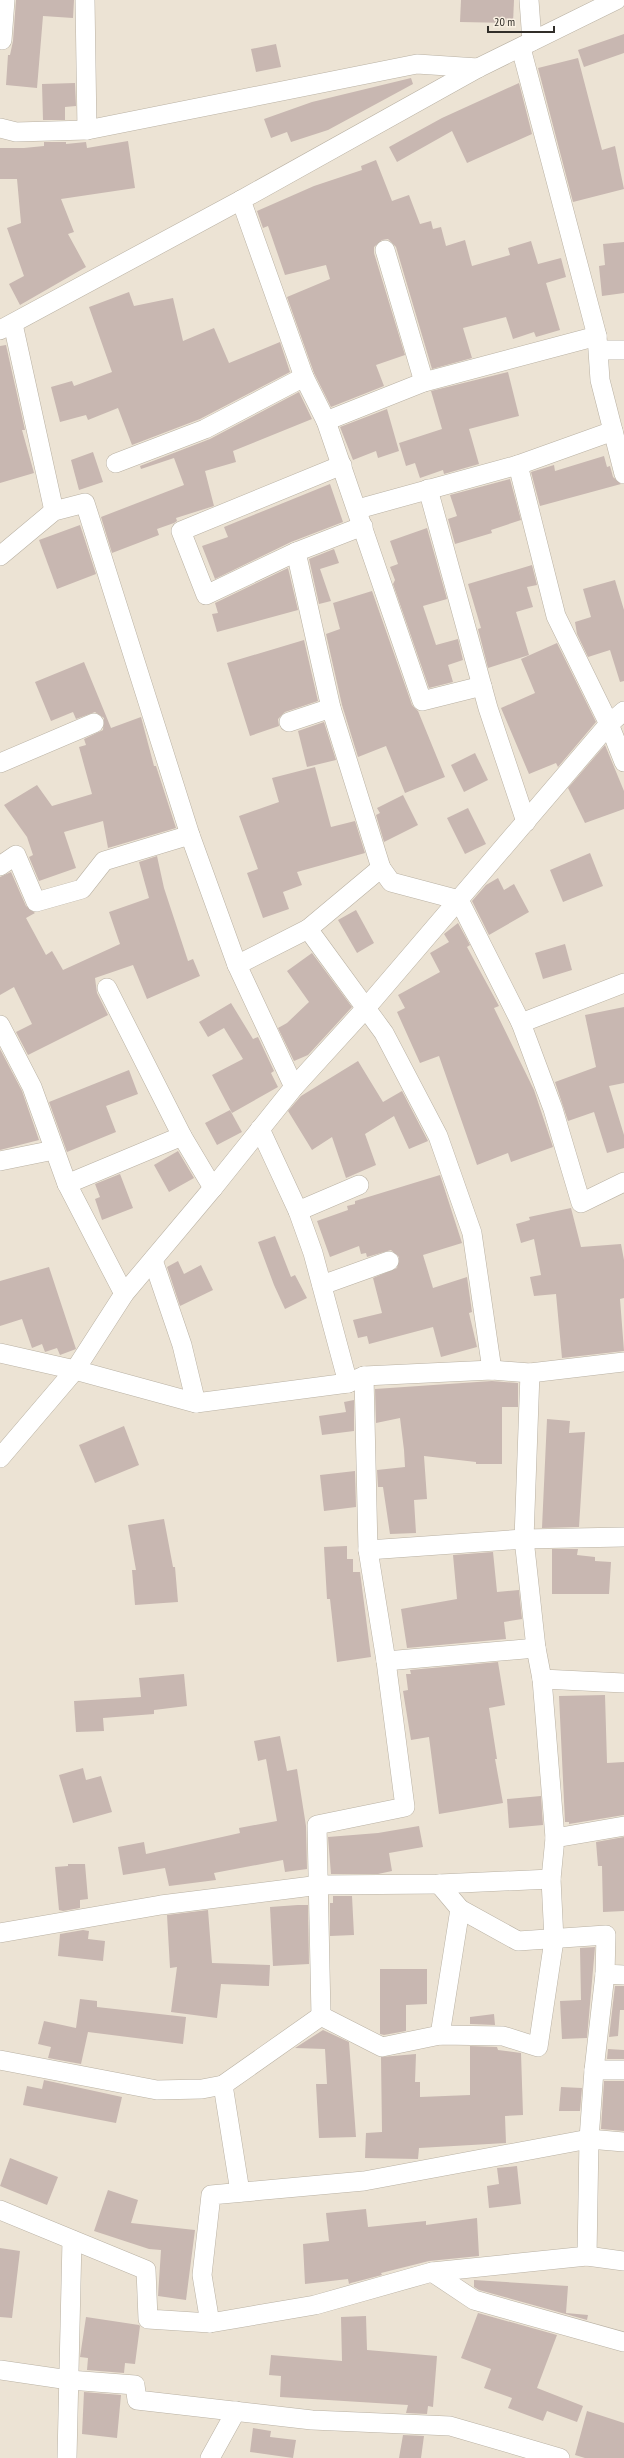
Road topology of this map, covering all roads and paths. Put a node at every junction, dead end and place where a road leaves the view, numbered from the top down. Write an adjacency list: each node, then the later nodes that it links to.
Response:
1 (5, 0): 5 (street)
2 (85, 0): 9 (street)
3 (529, 0): 6 (street)
4 (616, 0): 6 (street)
5 (2, 40)
6 (527, 44): 7 (street); 13 (street)
7 (478, 68): 9 (street); 10 (street)
8 (0, 128): 9 (street)
9 (87, 130)
10 (241, 200): 12 (street); 15 (street)
11 (385, 250): 16 (street)
12 (7, 327): 24 (street)
13 (599, 343): 14 (street); 16 (street); 18 (street)
14 (624, 350)
15 (304, 377): 17 (street); 19 (street)
16 (424, 382): 17 (street)
17 (326, 420): 20 (street)
18 (613, 431): 21 (street); 22 (street)
19 (116, 463)
20 (342, 465): 25 (street); 26 (street)
21 (518, 465): 23 (street); 33 (street)
22 (624, 474)
23 (428, 488): 25 (street); 28 (street)
24 (54, 511): 27 (street); 37 (street)
25 (361, 518): 26 (street); 28 (street)
26 (296, 552): 29 (street)
27 (0, 556)
28 (482, 686): 36 (street)
29 (331, 708): 31 (street); 39 (street)
30 (624, 710): 33 (street)
31 (289, 722)
32 (94, 723): 34 (street)
33 (609, 724): 35 (street); 36 (street)
34 (1, 759)
35 (624, 762)
36 (526, 822): 40 (street)
37 (190, 835): 38 (street); 42 (street)
38 (0, 866)
39 (381, 868): 40 (street); 41 (street)
40 (460, 900): 45 (street); 46 (street)
41 (308, 929): 42 (street); 45 (street)
42 (237, 965): 48 (street)
43 (624, 983): 46 (street)
44 (107, 988): 50 (street)
45 (366, 1008): 48 (street); 65 (street)
46 (521, 1023): 53 (street)
47 (0, 1025): 51 (street)
48 (294, 1087): 49 (street)
49 (260, 1129): 56 (street); 57 (street)
50 (182, 1136): 54 (street); 56 (street)
51 (54, 1150): 52 (street); 54 (street)
52 (0, 1161)
53 (624, 1182)
54 (67, 1184): 61 (street)
55 (359, 1185): 57 (street)
56 (213, 1188): 58 (street)
57 (298, 1211): 60 (street)
58 (153, 1260): 61 (street); 68 (street)
59 (389, 1261): 60 (street)
60 (322, 1285): 67 (street)
61 (124, 1294): 64 (street)
62 (0, 1354): 64 (street)
63 (624, 1362): 66 (street)
64 (75, 1370): 68 (street); 69 (street)
65 (492, 1370): 66 (street); 67 (street)
66 (530, 1373): 71 (street)
67 (356, 1380): 68 (street); 72 (street)
68 (196, 1403)
69 (0, 1458)
70 (624, 1537): 71 (street)
71 (524, 1538): 72 (street); 73 (street)
72 (368, 1550): 74 (street)
73 (536, 1648): 74 (street); 75 (street)
74 (386, 1661): 81 (street)
75 (542, 1679): 76 (street); 78 (street)
76 (624, 1683)
77 (624, 1826): 78 (street)
78 (555, 1838): 79 (street)
79 (550, 1879): 80 (street); 84 (street)
80 (439, 1884): 81 (street); 82 (street)
81 (320, 1885): 83 (street); 87 (street)
82 (460, 1909): 84 (street); 88 (street)
83 (0, 1933)
84 (554, 1940): 85 (street); 88 (street)
85 (605, 1974): 86 (street); 90 (street)
86 (624, 1975)
87 (320, 2016): 88 (street); 92 (street)
88 (440, 2035)
89 (0, 2060): 92 (street)
90 (594, 2070): 91 (street); 93 (street)
91 (624, 2070)
92 (223, 2085): 95 (street)
93 (589, 2139): 94 (street); 95 (street); 98 (street)
94 (624, 2142)
95 (240, 2192): 101 (street)
96 (0, 2210): 97 (street)
97 (72, 2240): 101 (street); 104 (street)
98 (587, 2256): 99 (street); 100 (street)
99 (624, 2261)
100 (432, 2272): 101 (street); 102 (street)
101 (210, 2323)
102 (624, 2342)
103 (0, 2370): 104 (street)
104 (69, 2380): 105 (street); 106 (street)
105 (236, 2411): 107 (street); 108 (street)
106 (67, 2458)
107 (210, 2458)
108 (560, 2458)

